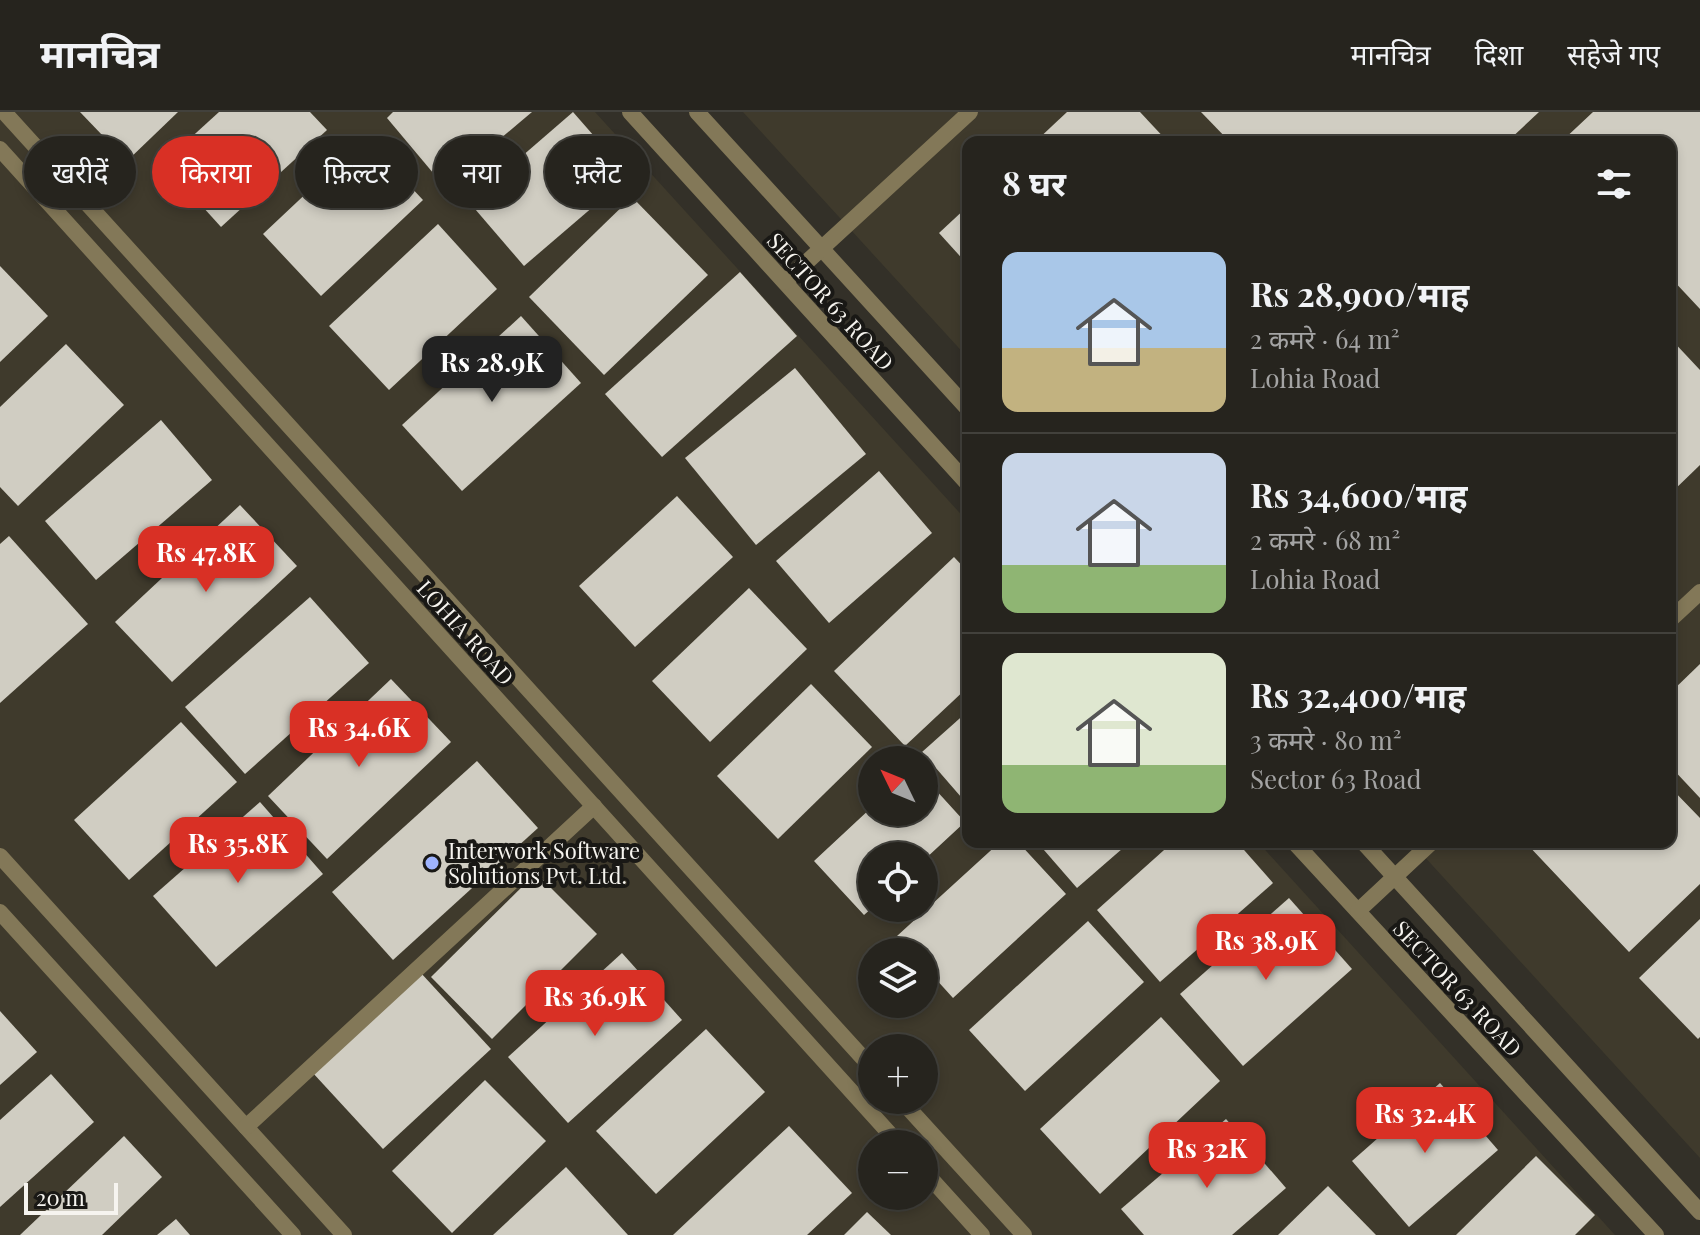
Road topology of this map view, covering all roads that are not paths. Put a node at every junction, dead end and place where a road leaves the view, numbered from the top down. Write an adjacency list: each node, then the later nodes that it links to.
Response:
1 (4, 112): 20 (street, LOHIA ROAD)
2 (630, 112): 7 (street, SECTOR 63 ROAD)
3 (697, 112): 6 (street, SECTOR 63 ROAD)
4 (970, 112): 6 (street)
5 (0, 149): 12 (street, LOHIA ROAD)
6 (821, 248): 7 (street); 8 (street, SECTOR 63 ROAD)
7 (785, 282): 9 (street, SECTOR 63 ROAD)
8 (962, 402)
9 (962, 477)
10 (1700, 592): 11 (street)
11 (1676, 614)
12 (594, 806): 22 (street); 23 (street, LOHIA ROAD)
13 (1300, 848): 18 (street, SECTOR 63 ROAD)
14 (1368, 848): 17 (street, SECTOR 63 ROAD)
15 (1425, 848): 17 (street)
16 (0, 856): 22 (street)
17 (1394, 877): 18 (street); 25 (street, SECTOR 63 ROAD)
18 (1358, 911): 30 (street, SECTOR 63 ROAD)
19 (0, 912): 26 (street)
20 (858, 1053)
21 (914, 1114): 29 (street)
22 (246, 1127): 27 (street)
23 (886, 1130)
24 (938, 1186): 28 (street)
25 (1700, 1212)
26 (293, 1235)
27 (344, 1235)
28 (982, 1235)
29 (1024, 1235)
30 (1656, 1235)

